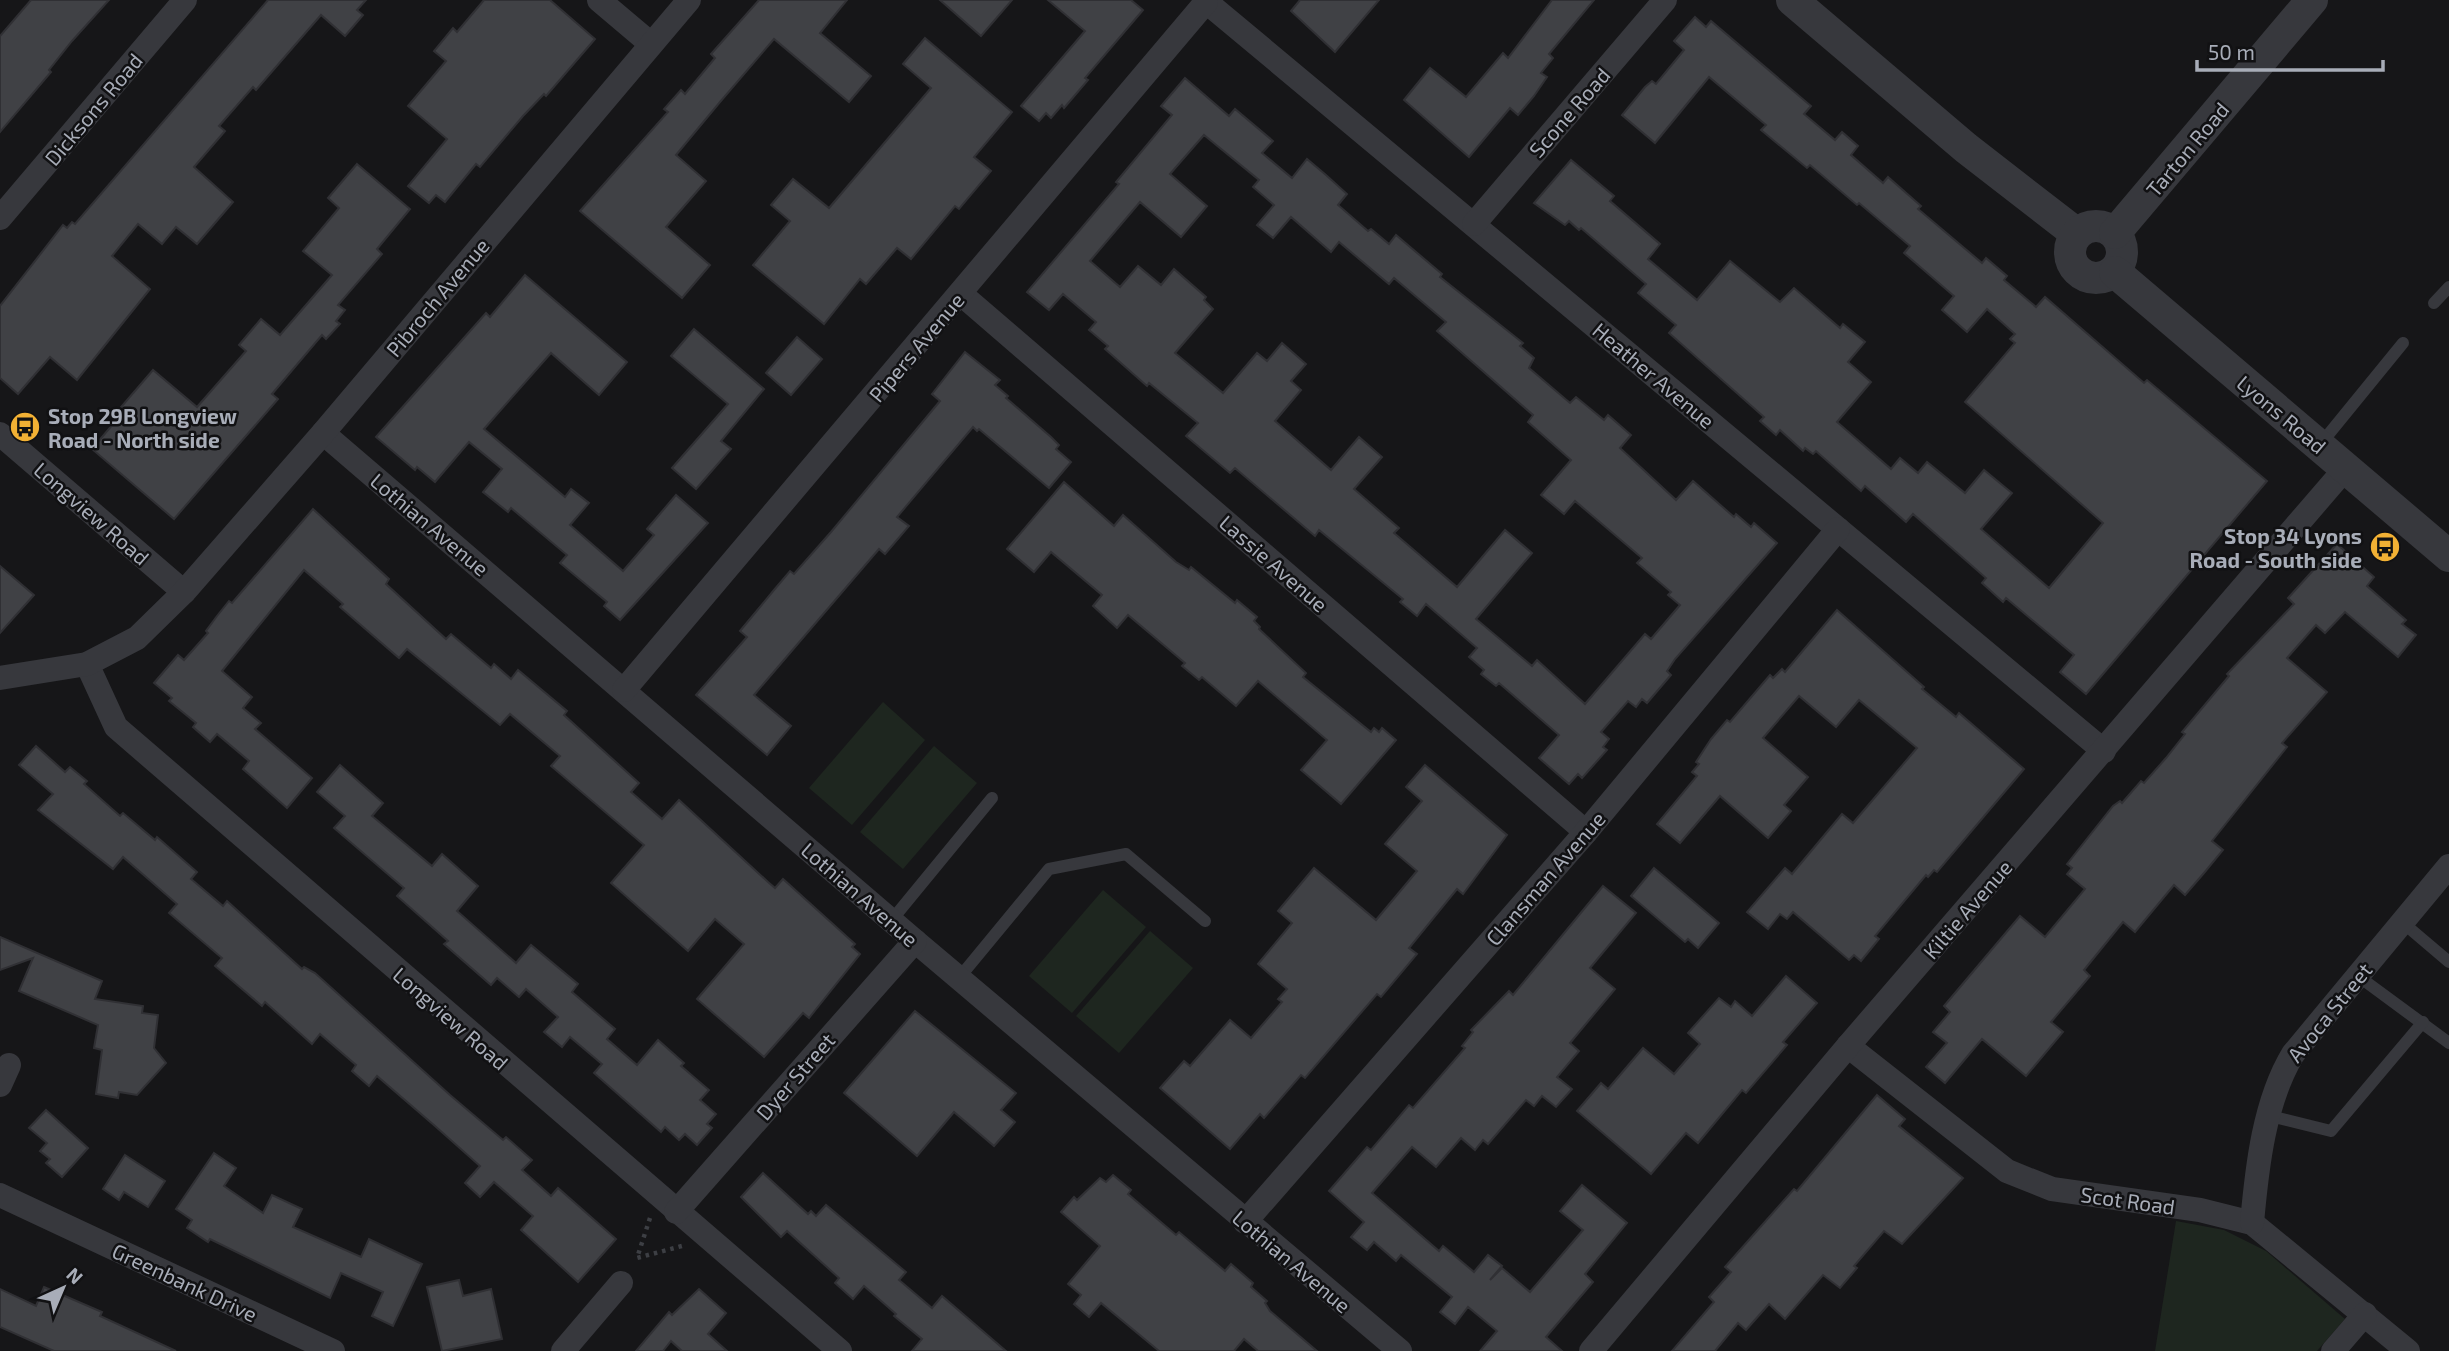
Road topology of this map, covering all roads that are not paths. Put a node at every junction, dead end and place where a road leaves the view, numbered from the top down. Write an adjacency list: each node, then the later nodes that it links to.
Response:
1 (185, 0): 9 (street, Dicksons Road)
2 (599, 0): 8 (street)
3 (689, 0): 8 (street, Pibroch Avenue)
4 (1665, 0): 10 (street, Scone Road)
5 (1792, 0): 12 (street)
6 (2312, 0): 11 (street, Tarton Road)
7 (1205, 1): 10 (street, Heather Avenue); 15 (street, Pipers Avenue)
8 (651, 44): 18 (street, Pibroch Avenue)
9 (0, 218)
10 (1474, 224): 22 (street, Heather Avenue)
11 (2115, 233): 12 (street); 13 (street)
12 (2077, 234): 13 (street)
13 (2115, 272): 20 (street, Lyons Road)
14 (2449, 287): 16 (lane)
15 (961, 294): 27 (street, Pipers Avenue); 30 (street, Lassie Avenue)
16 (2434, 303)
17 (2403, 343): 20 (lane)
18 (323, 433): 24 (street, Pibroch Avenue); 27 (street, Lothian Avenue)
19 (0, 434): 24 (street, Longview Road)
20 (2319, 446): 21 (street, Lyons Road)
21 (2346, 468): 23 (street, Lyons Road); 28 (street, Kiltie Avenue)
22 (1838, 529): 28 (street, Heather Avenue); 30 (street, Clansman Avenue)
23 (2449, 556)
24 (184, 592): 25 (street, Pibroch Avenue)
25 (88, 664): 26 (street, Pibroch Avenue); 44 (street, Longview Road)
26 (0, 678)
27 (624, 690): 32 (street, Lothian Avenue)
28 (2104, 751): 41 (street, Kiltie Avenue)
29 (992, 798): 32 (lane)
30 (1586, 832): 45 (street, Clansman Avenue)
31 (2449, 866): 34 (street, Avoca Street)
32 (891, 921): 35 (street, Lothian Avenue)
33 (1205, 922): 38 (lane)
34 (2402, 922): 36 (lane); 37 (street, Avoca Street)
35 (915, 941): 38 (street, Lothian Avenue); 44 (street, Dyer Street)
36 (2449, 962)
37 (2358, 976): 39 (lane); 42 (street, Avoca Street)
38 (959, 978): 45 (street, Lothian Avenue)
39 (2423, 1022): 40 (lane); 42 (lane)
40 (2449, 1043)
41 (1848, 1046): 46 (street, Scot Road); 53 (street, Kiltie Avenue)
42 (2270, 1116): 46 (street, Avoca Street)
43 (0, 1195): 49 (street, Greenbank Drive)
44 (667, 1218): 51 (street, Longview Road)
45 (1245, 1222): 52 (street, Lothian Avenue)
46 (2252, 1223): 48 (street, Scot Road)
47 (621, 1283): 50 (street)
48 (2365, 1314): 54 (street); 55 (street, Scot Road)
49 (333, 1351)
50 (563, 1351)
51 (840, 1351)
52 (1400, 1351)
53 (1591, 1351)
54 (2333, 1351)
55 (2408, 1351)

